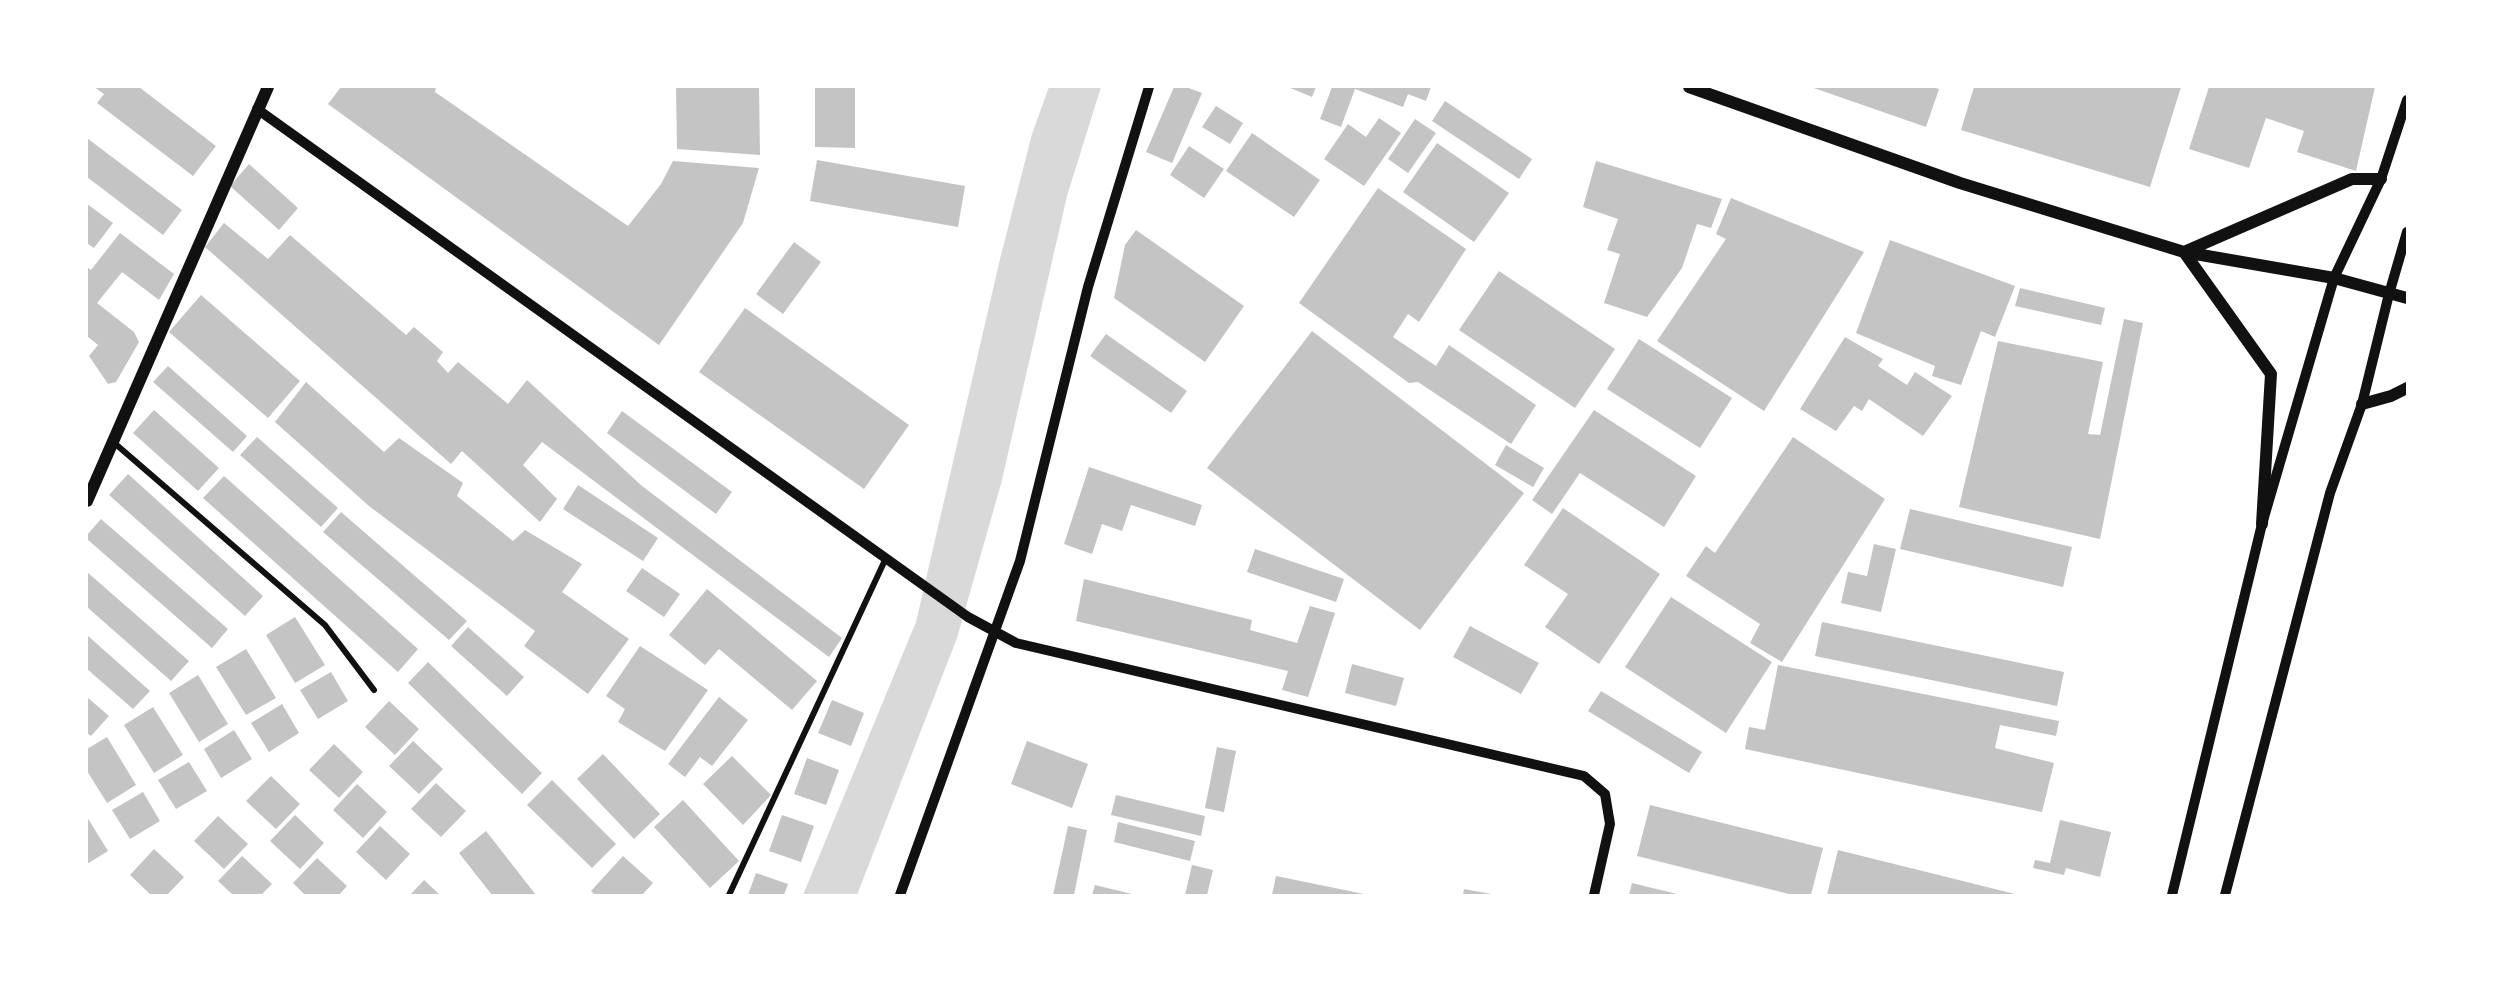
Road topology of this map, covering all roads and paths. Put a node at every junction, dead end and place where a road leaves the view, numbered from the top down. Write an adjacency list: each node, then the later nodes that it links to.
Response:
1 (268, 87): 5 (main road)
2 (1149, 87): 18 (street)
3 (1689, 87): 8 (main road)
4 (2407, 100): 6 (street)
5 (257, 109): 14 (main road); 17 (street)
6 (2381, 179): 8 (main road); 9 (street)
7 (2407, 232): 10 (street)
8 (2184, 252): 9 (main road); 16 (main road)
9 (2334, 278): 10 (main road); 16 (street)
10 (2389, 294): 11 (main road); 13 (street)
11 (2407, 298)
12 (2407, 388): 13 (main road)
13 (2362, 404): 24 (street)
14 (112, 440): 15 (main road); 19 (street)
15 (87, 501)
16 (2262, 524): 23 (street)
17 (886, 557): 18 (street); 20 (street)
18 (995, 632): 21 (street); 22 (street)
19 (374, 690)
20 (729, 895)
21 (900, 895)
22 (1594, 895)
23 (2172, 895)
24 (2225, 895)

